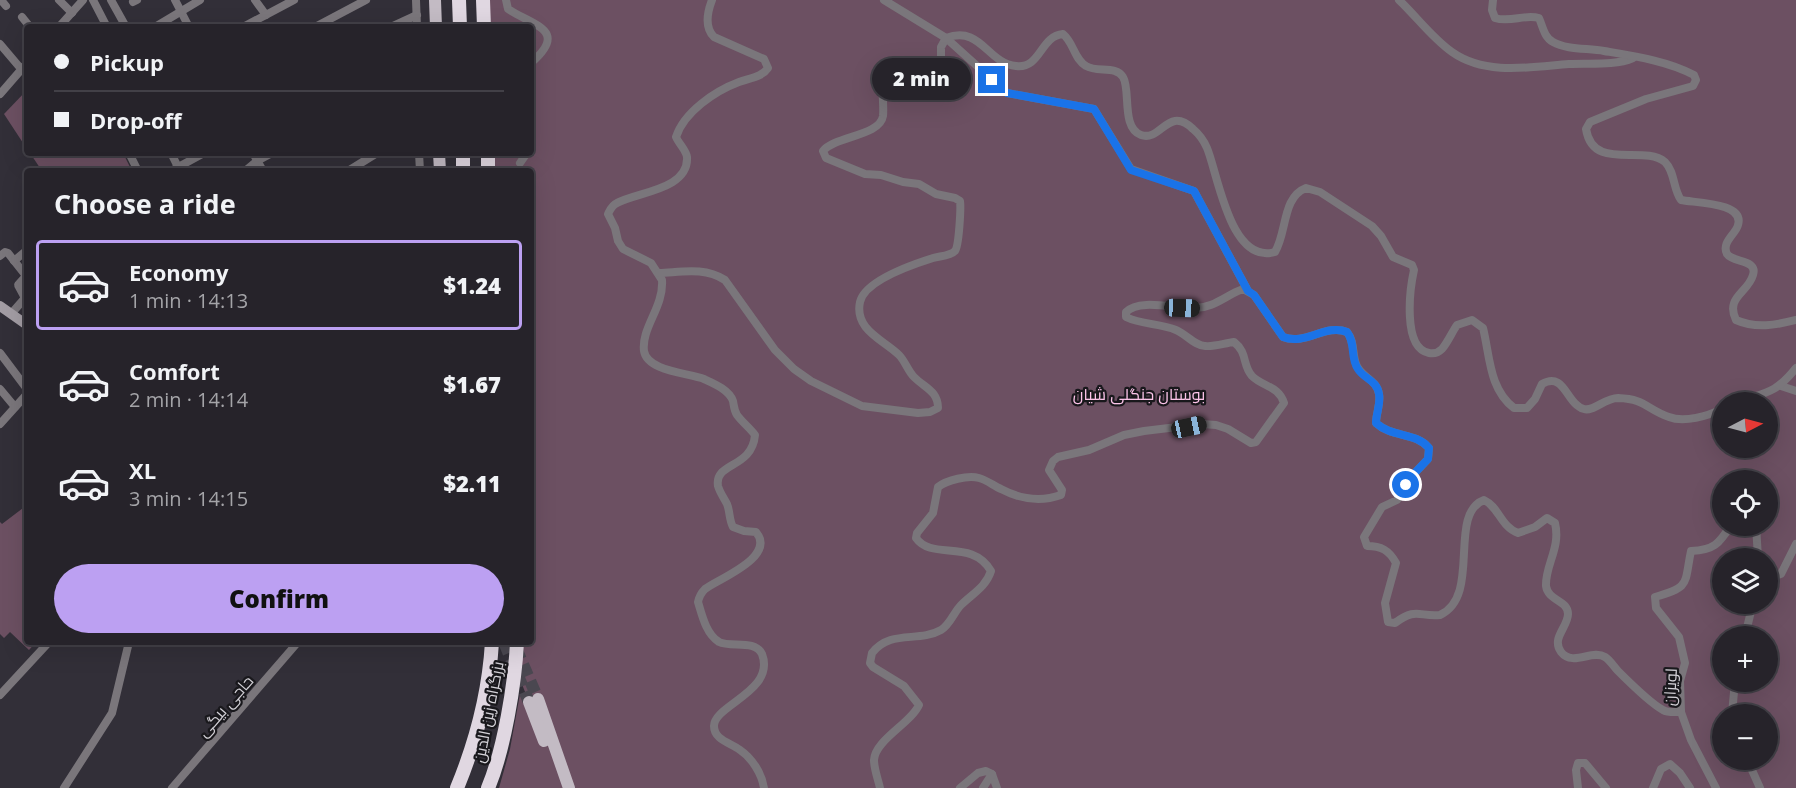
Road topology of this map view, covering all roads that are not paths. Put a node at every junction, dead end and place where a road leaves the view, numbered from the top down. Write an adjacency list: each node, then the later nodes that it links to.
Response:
1 (60, 0): 21 (street)
2 (83, 0): 21 (street)
3 (93, 0): 27 (street)
4 (111, 0): 28 (street)
5 (175, 0): 20 (street)
6 (200, 0): 20 (street)
7 (255, 0): 22 (street)
8 (294, 0): 22 (street)
9 (366, 0): 32 (street)
10 (416, 0): 23 (street)
11 (429, 0): 35 (main road)
12 (435, 0): 36 (main road)
13 (459, 0): 37 (highway)
14 (483, 0): 38 (highway)
15 (506, 0): 42 (street)
16 (712, 0): 54 (street)
17 (884, 0): 39 (street)
18 (1399, 0): 41 (street)
19 (1493, 0): 41 (street)
20 (181, 10): 29 (street); 30 (street)
21 (72, 13): 26 (street)
22 (266, 15): 31 (street)
23 (417, 15): 33 (street); 34 (street)
24 (22, 16): 25 (street)
25 (28, 24)
26 (64, 24)
27 (105, 24)
28 (124, 24)
29 (160, 24)
30 (188, 24)
31 (249, 24)
32 (321, 24)
33 (398, 24)
34 (417, 24)
35 (429, 24)
36 (436, 24)
37 (460, 24)
38 (484, 24)
39 (946, 38): 54 (street); 57 (street); 73 (street)
40 (0, 44): 43 (street)
41 (1635, 57): 62 (street)
42 (534, 60)
43 (24, 67): 44 (street)
44 (0, 94)
45 (199, 156): 49 (street)
46 (372, 156): 50 (street)
47 (525, 156): 48 (street)
48 (520, 163)
49 (178, 168)
50 (353, 168)
51 (24, 253): 53 (street)
52 (0, 256): 53 (street)
53 (14, 261): 55 (street)
54 (659, 273): 93 (street)
55 (24, 274)
56 (24, 278): 58 (street)
57 (1248, 291): 84 (street); 94 (street)
58 (24, 296)
59 (24, 299): 61 (street)
60 (0, 306): 61 (main road)
61 (11, 314): 63 (main road)
62 (1796, 320)
63 (24, 323)
64 (0, 353): 66 (street)
65 (1796, 368): 67 (street)
66 (24, 385)
67 (1781, 386): 69 (street); 70 (street)
68 (0, 388): 72 (street)
69 (1796, 391)
70 (1769, 392)
71 (24, 397): 72 (street)
72 (15, 407): 74 (street)
73 (1712, 414)
74 (0, 424)
75 (1724, 536): 84 (street, لویزان)
76 (1796, 544): 77 (street)
77 (1778, 575)
78 (46, 645): 83 (street)
79 (128, 645): 88 (street)
80 (295, 645): 89 (street, حاجی بیگی)
81 (492, 645): 90 (highway, بزرگراه زین الدین)
82 (517, 645): 87 (highway, بزرگراه زین الدین)
83 (0, 695)
84 (1681, 712): 102 (street, لویزان)
85 (1752, 770): 103 (street)
86 (992, 774): 95 (street); 96 (street); 97 (street)
87 (491, 785)
88 (64, 788)
89 (172, 788)
90 (457, 788)
91 (561, 788): 92 (main road)
92 (569, 788)
93 (764, 788)
94 (880, 788)
95 (960, 788)
96 (983, 788)
97 (997, 788)
98 (1578, 788): 99 (street)
99 (1606, 788)
100 (1653, 788): 101 (street)
101 (1690, 788)
102 (1716, 788)
103 (1760, 788)

